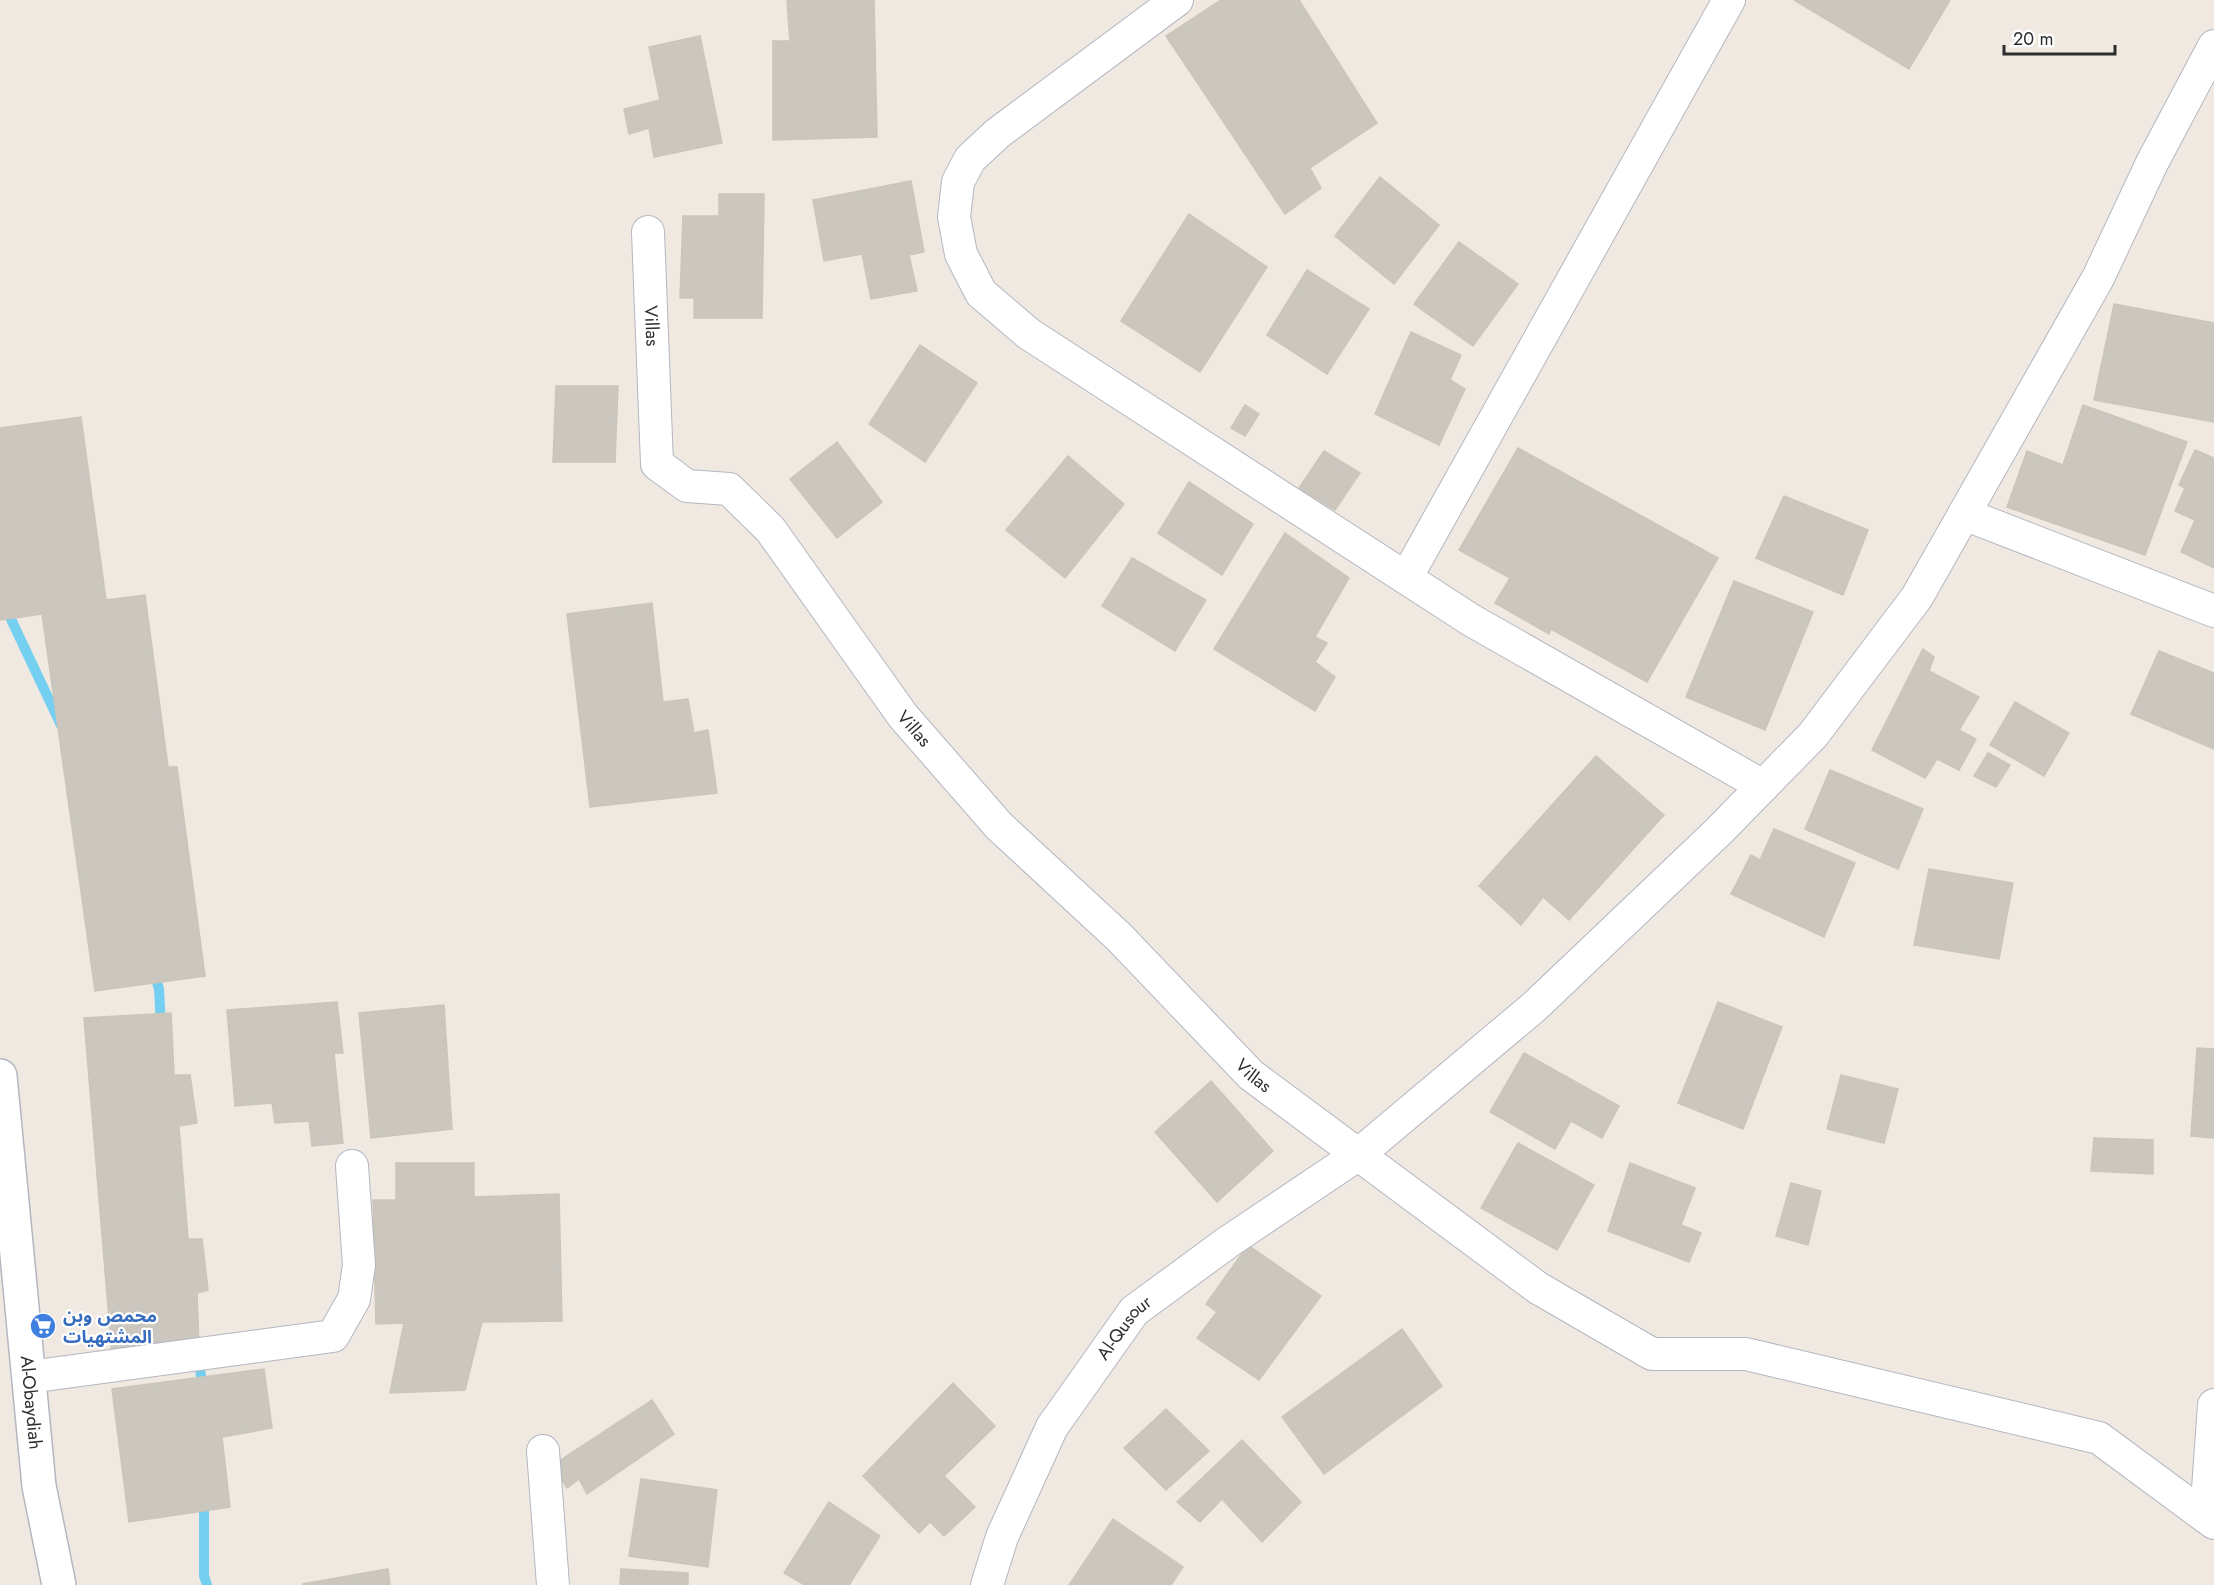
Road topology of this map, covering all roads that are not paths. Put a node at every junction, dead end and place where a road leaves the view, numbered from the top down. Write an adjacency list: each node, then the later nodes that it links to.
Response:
1 (1177, 0): 6 (street)
2 (1729, 0): 6 (street)
3 (2214, 46): 5 (street, Al-Qusour)
4 (648, 232): 10 (street, Villas)
5 (1964, 514): 7 (street); 8 (street, Al-Qusour)
6 (1406, 578): 8 (street)
7 (2214, 611)
8 (1763, 786): 10 (street, Al-Qusour)
9 (0, 1076): 12 (main road, Al-Obaydiah)
10 (1359, 1154): 15 (street); 18 (street, Al-Qusour)
11 (352, 1166): 12 (street)
12 (29, 1377): 16 (main road, Al-Obaydiah)
13 (2214, 1406): 15 (street)
14 (543, 1451): 17 (street)
15 (2210, 1520)
16 (59, 1585)
17 (553, 1585)
18 (987, 1585)

